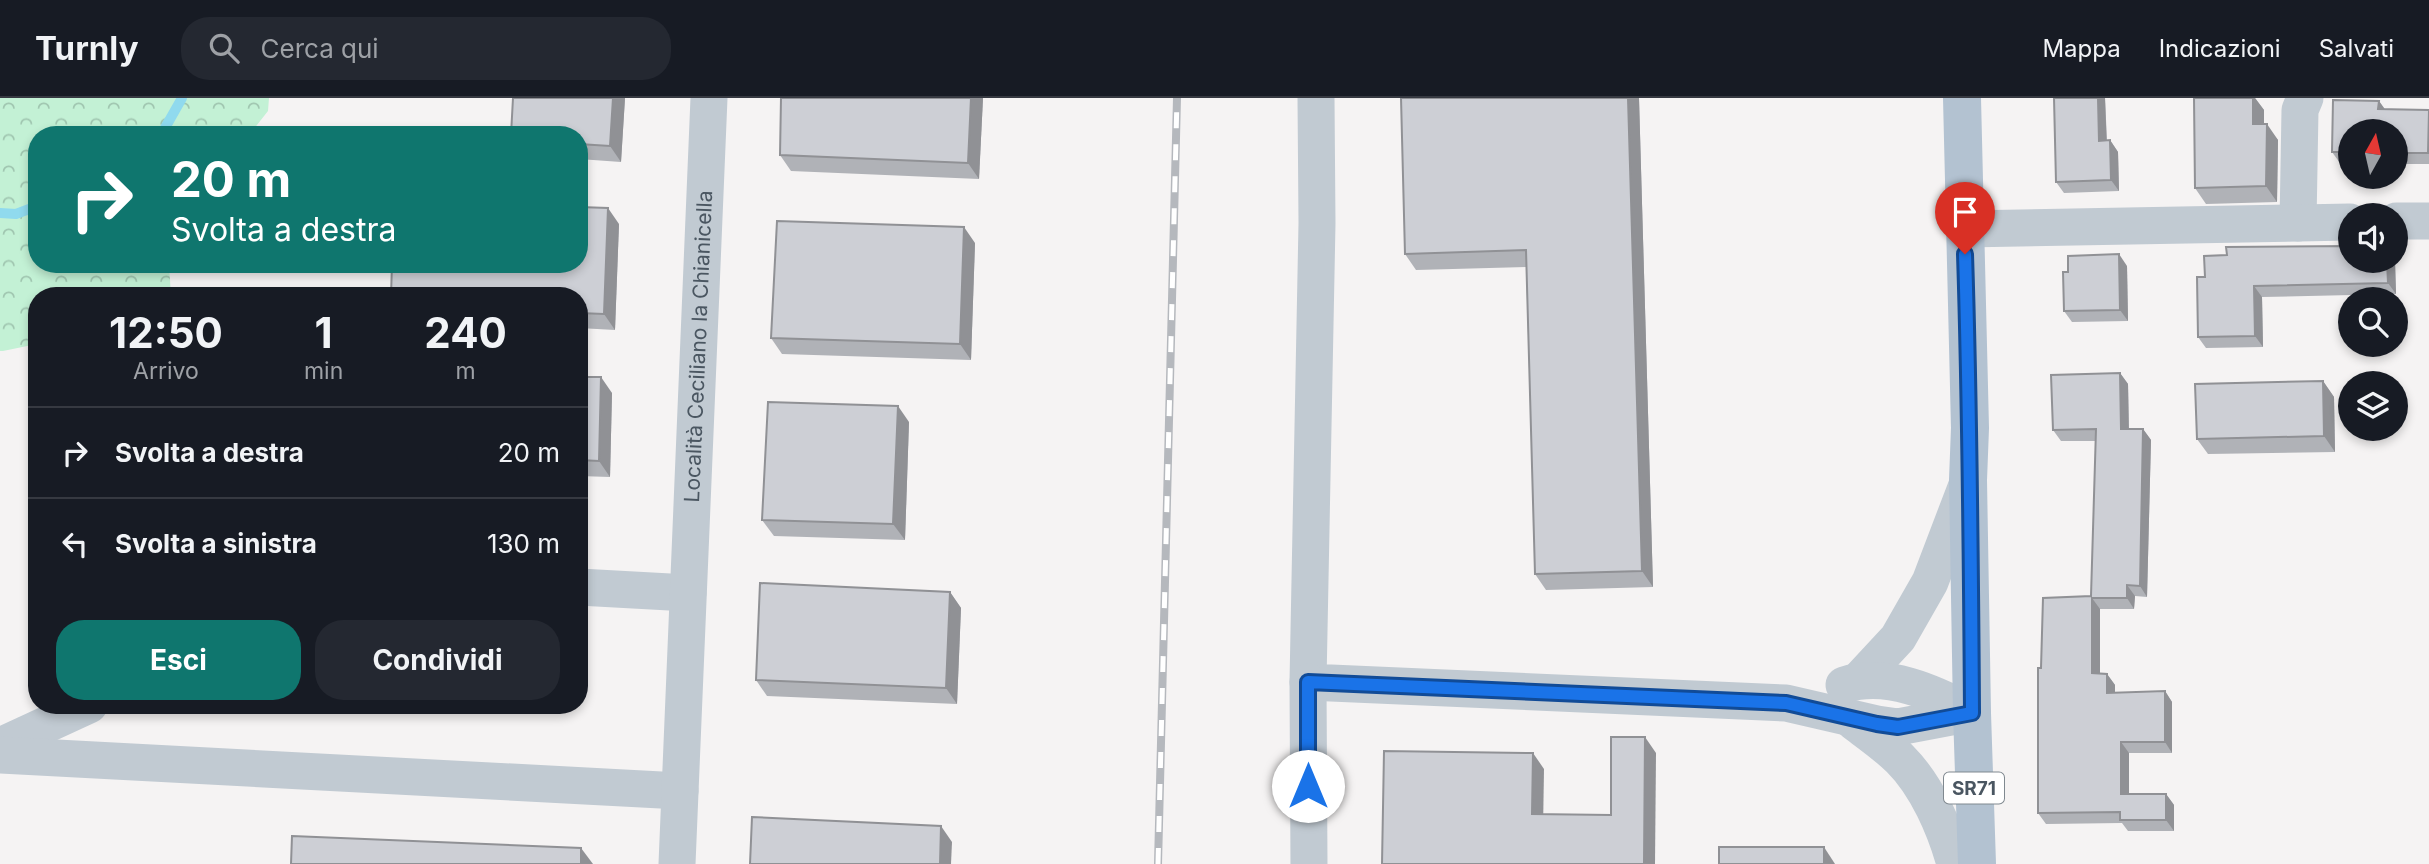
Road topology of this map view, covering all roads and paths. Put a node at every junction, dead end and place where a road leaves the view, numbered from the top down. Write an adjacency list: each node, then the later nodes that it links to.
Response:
1 (709, 98): 12 (street, Località Ceciliano la Chianicella)
2 (1316, 98): 14 (street)
3 (1962, 98): 9 (main road, SR71)
4 (2305, 98): 8 (street)
5 (2429, 220): 6 (street)
6 (2408, 221)
7 (2338, 222): 8 (street)
8 (2298, 223): 9 (street)
9 (1965, 229): 10 (main road, SR71)
10 (1968, 480): 13 (street); 16 (main road, SR71)
11 (588, 587): 12 (street)
12 (688, 593): 21 (street, Località Ceciliano la Chianicella)
13 (1859, 680): 15 (street); 16 (street)
14 (1308, 682): 15 (street); 23 (street)
15 (1786, 703): 18 (street)
16 (1972, 713): 18 (street); 25 (main road, SR71)
17 (69, 714): 19 (street)
18 (1847, 717): 24 (street)
19 (0, 746)
20 (0, 755): 21 (street)
21 (680, 791): 22 (street, Località Ceciliano la Chianicella)
22 (677, 864)
23 (1309, 864)
24 (1955, 864)
25 (1977, 864)

